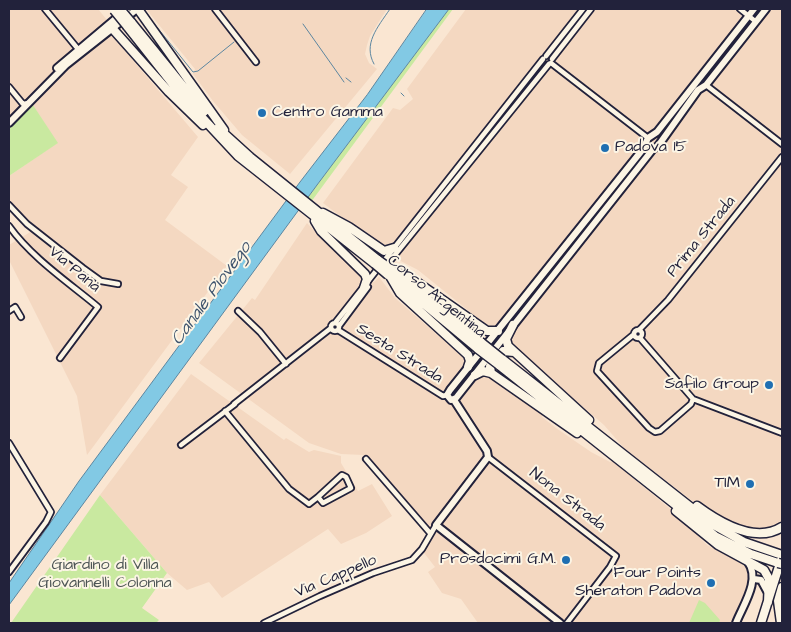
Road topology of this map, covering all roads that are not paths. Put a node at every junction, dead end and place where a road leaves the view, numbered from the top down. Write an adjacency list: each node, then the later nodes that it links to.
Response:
1 (45, 9): 15 (street)
2 (116, 9): 13 (highway, Corso Argentina, bridge)
3 (127, 9): 14 (street)
4 (137, 9): 14 (street); 28 (highway)
5 (215, 9): 17 (street)
6 (583, 9): 16 (street)
7 (591, 9): 18 (street)
8 (740, 9): 11 (street)
9 (754, 9): 11 (street)
10 (766, 9): 12 (street)
11 (748, 16): 12 (street); 19 (street)
12 (756, 21): 20 (street)
13 (129, 24): 28 (highway, Corso Argentina); 32 (highway, Corso Argentina)
14 (111, 25): 15 (street); 32 (highway)
15 (77, 52): 22 (street)
16 (544, 57): 18 (street); 18 (street); 24 (street)
17 (256, 62)
18 (551, 62): 25 (street); 27 (street)
19 (699, 79): 20 (street); 20 (street); 27 (street)
20 (705, 85): 29 (street); 30 (street)
21 (9, 87): 22 (street)
22 (26, 103): 23 (street); 26 (street)
23 (9, 119)
24 (496, 119): 25 (street); 34 (street)
25 (501, 123): 35 (street)
26 (9, 124)
27 (649, 140): 29 (street); 31 (street); 39 (street)
28 (233, 142): 37 (highway, Corso Argentina)
29 (659, 142): 31 (street)
30 (782, 144)
31 (653, 149): 41 (street)
32 (238, 156): 37 (highway, Corso Argentina)
33 (782, 157): 57 (street, Prima Strada)
34 (452, 175): 35 (street); 36 (street)
35 (459, 177): 38 (street)
36 (447, 182): 38 (street); 47 (street)
37 (282, 188): 42 (highway, Corso Argentina)
38 (448, 190): 56 (street)
39 (600, 201): 41 (street); 46 (street)
40 (9, 205): 50 (street, Via Panà)
41 (607, 207): 48 (street)
42 (312, 212): 47 (highway); 49 (highway, Corso Argentina, bridge); 51 (highway)
43 (9, 226): 44 (street)
44 (14, 233): 45 (street); 62 (street, Via Panà)
45 (9, 239)
46 (568, 242): 48 (street); 58 (street)
47 (394, 248): 51 (street)
48 (575, 248): 55 (street)
49 (391, 274): 58 (highway); 64 (highway); 76 (highway, Corso Argentina, bridge)
50 (118, 284)
51 (364, 288): 56 (street)
52 (9, 311): 54 (street)
53 (238, 311): 63 (street)
54 (21, 316)
55 (513, 325): 61 (highway); 66 (street)
56 (337, 326): 63 (street); 67 (street, Sesta Strada)
57 (639, 330): 59 (street, Prima Strada); 60 (street)
58 (498, 331): 64 (street)
59 (633, 335): 60 (street); 68 (street, Prima Strada)
60 (640, 338): 68 (street)
61 (514, 352): 65 (highway); 76 (highway)
62 (60, 358)
63 (286, 364): 70 (street)
64 (468, 367): 67 (street)
65 (492, 372): 66 (highway); 76 (highway)
66 (475, 375): 69 (street)
67 (447, 395): 69 (street)
68 (693, 399): 71 (street)
69 (454, 400): 74 (street, Nona Strada)
70 (225, 411): 73 (street); 79 (street)
71 (782, 432)
72 (9, 443): 88 (street)
73 (181, 445)
74 (488, 457): 80 (street); 96 (street, Nona Strada)
75 (366, 459): 83 (street)
76 (626, 460): 77 (highway, Corso Argentina); 78 (highway, Corso Argentina)
77 (659, 481): 81 (highway, Corso Argentina); 82 (highway)
78 (654, 488): 81 (highway, Corso Argentina); 85 (highway)
79 (318, 497): 79 (street)
80 (436, 525): 83 (street); 95 (street)
81 (710, 527): 84 (highway, Corso Argentina); 86 (highway, Corso Argentina)
82 (782, 527)
83 (430, 533): 94 (street, Via Cappello)
84 (781, 553): 92 (highway)
85 (746, 559): 89 (street); 92 (highway)
86 (780, 564)
87 (782, 571): 92 (highway)
88 (9, 572)
89 (754, 579): 91 (street); 97 (street)
90 (782, 587): 93 (highway)
91 (767, 593): 92 (highway)
92 (768, 602): 98 (highway)
93 (781, 610): 99 (highway)
94 (264, 623)
95 (560, 623)
96 (567, 623)
97 (736, 623)
98 (760, 623)
99 (781, 623)

